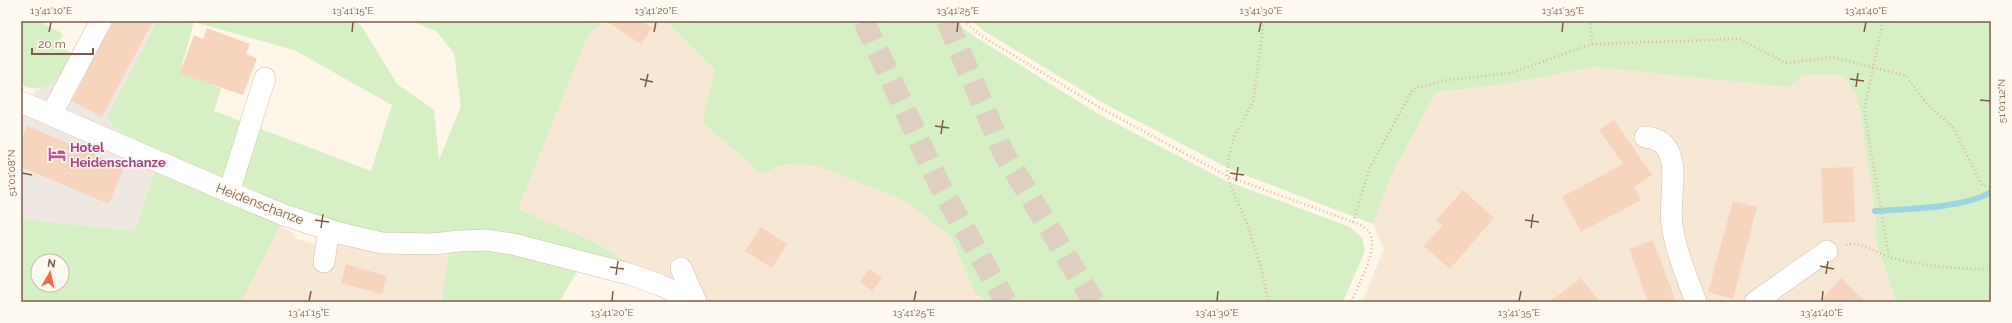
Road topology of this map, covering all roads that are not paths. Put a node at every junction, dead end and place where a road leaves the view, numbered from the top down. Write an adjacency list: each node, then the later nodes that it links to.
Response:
1 (101, 21): 4 (street)
2 (264, 78): 6 (street)
3 (21, 102): 4 (street, Heidenschanze)
4 (51, 115): 6 (street, Heidenschanze)
5 (1645, 137): 12 (street)
6 (228, 192): 7 (street, Heidenschanze)
7 (329, 230): 9 (street); 11 (street, Heidenschanze)
8 (1827, 251): 13 (street)
9 (324, 262)
10 (681, 268): 11 (street)
11 (696, 302)
12 (1696, 302)
13 (1755, 302)

